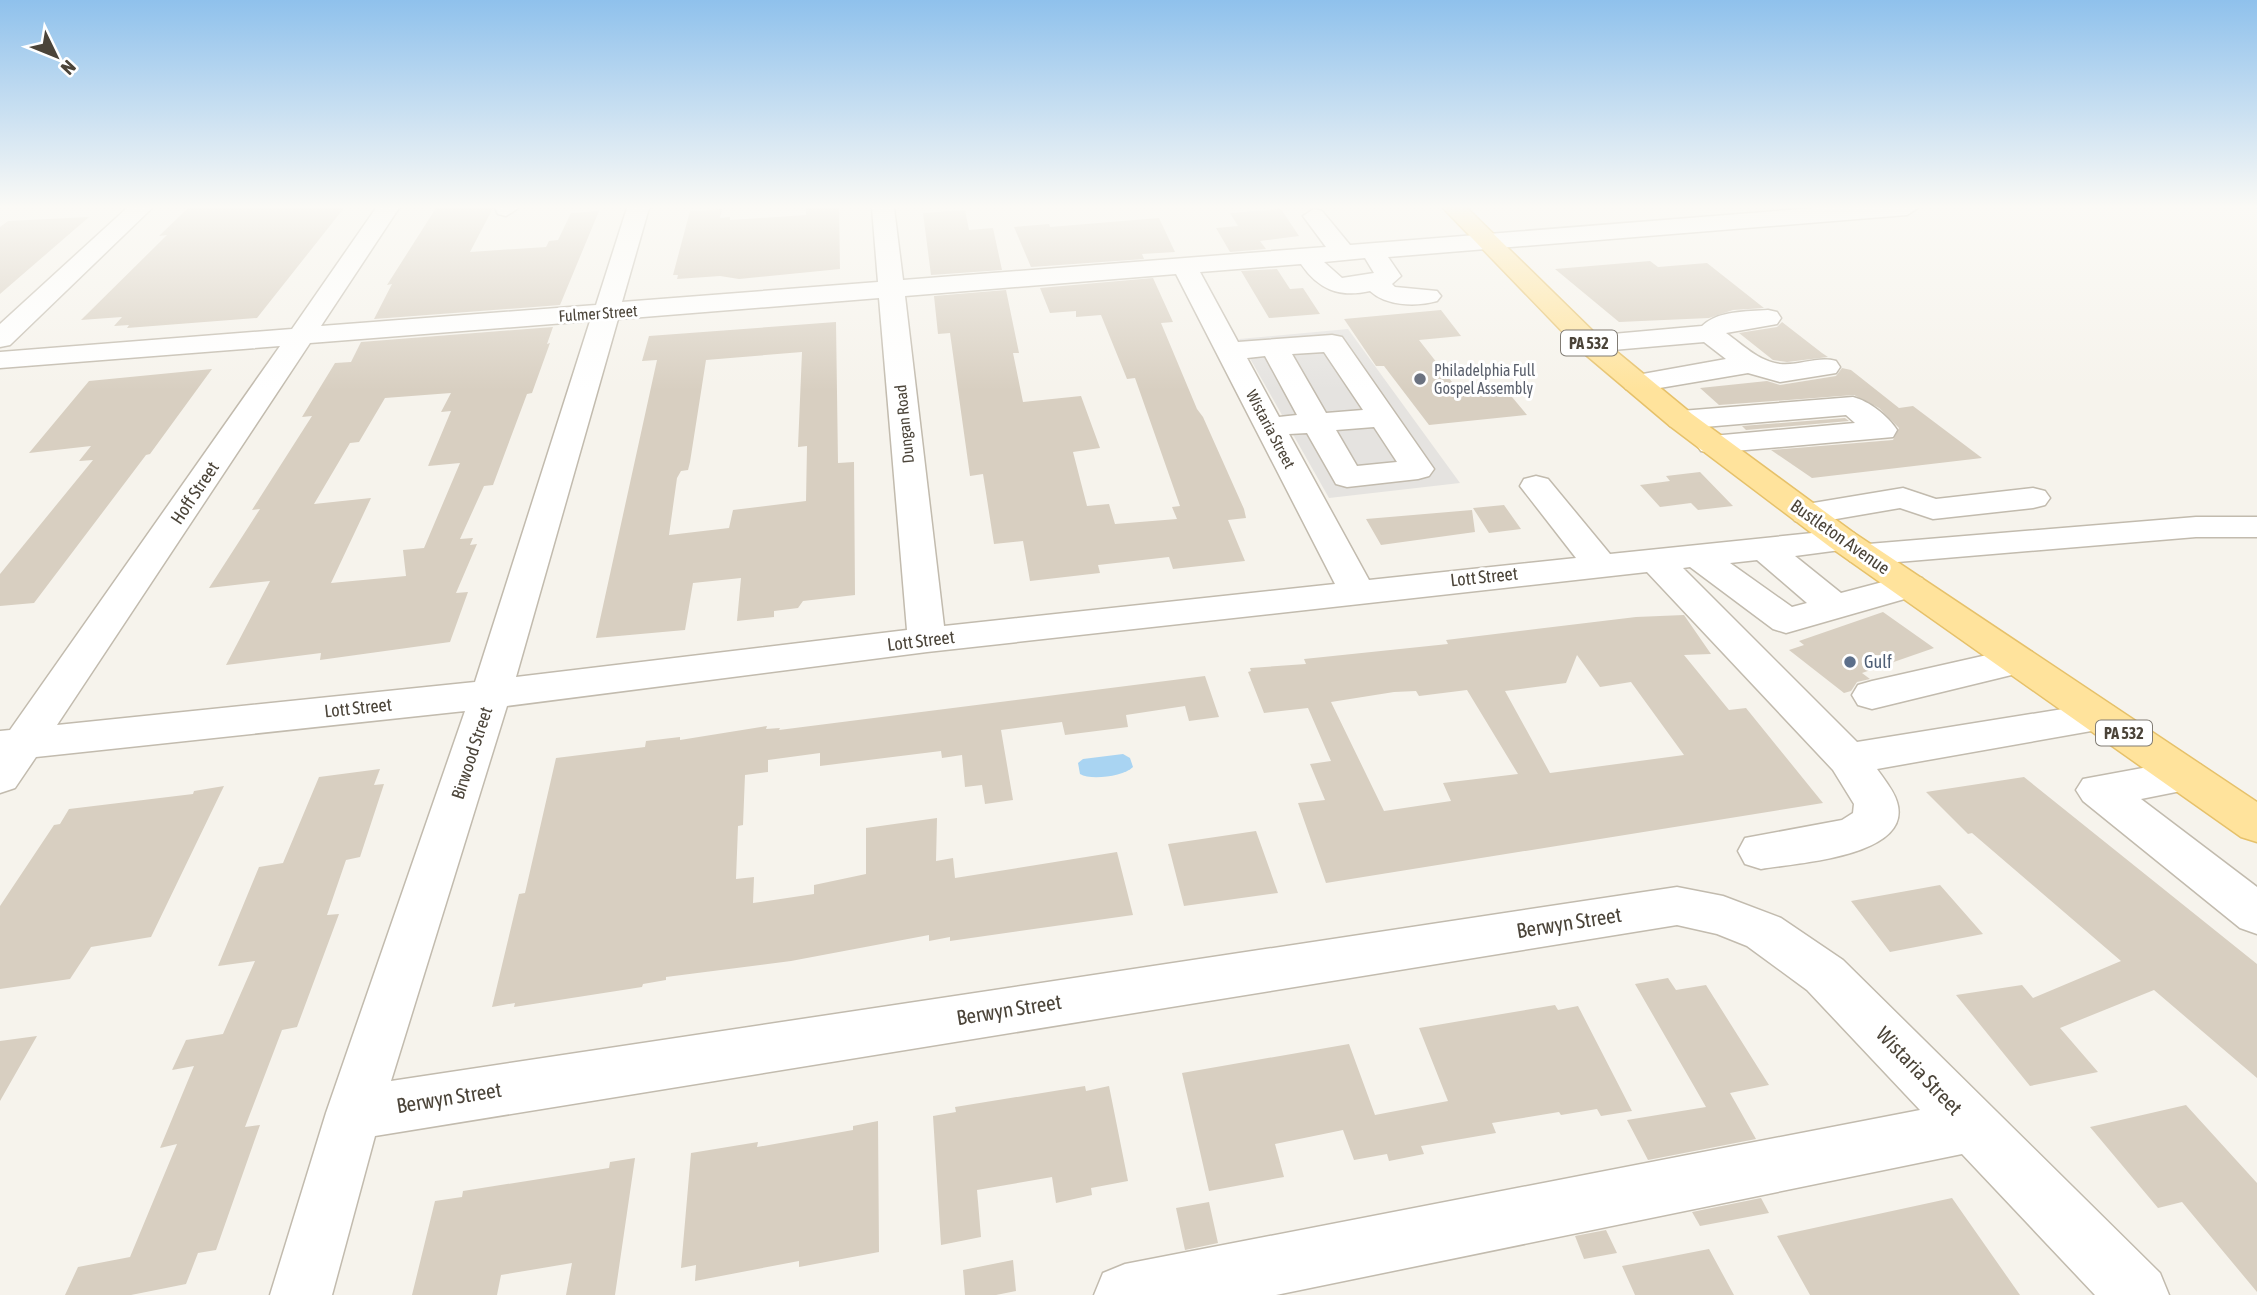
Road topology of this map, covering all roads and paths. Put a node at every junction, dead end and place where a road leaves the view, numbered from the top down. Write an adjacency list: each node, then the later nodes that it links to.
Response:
1 (76, 268): 19 (street)
2 (348, 268): 18 (street, Hoff Street)
3 (620, 268): 15 (street, Birwood Street)
4 (887, 268): 12 (street, Dungan Road)
5 (1179, 268): 12 (street, Fulmer Street)
6 (1185, 268): 22 (street, Wistaria Street)
7 (1317, 268): 11 (street)
8 (1383, 268): 10 (street)
9 (1514, 268): 20 (main road, Bustleton Avenue / PA 532)
10 (1376, 283): 11 (street); 13 (street)
11 (1341, 285): 14 (street)
12 (889, 291): 15 (street, Fulmer Street); 46 (street, Dungan Road)
13 (1428, 296)
14 (1357, 308)
15 (606, 313): 18 (street, Fulmer Street); 48 (street, Birwood Street)
16 (1768, 318): 17 (street)
17 (1710, 333): 20 (street); 24 (street)
18 (303, 336): 23 (street, Fulmer Street); 51 (street, Hoff Street)
19 (0, 339)
20 (1590, 344): 26 (main road, Bustleton Avenue / PA 532)
21 (1274, 347): 22 (street); 27 (street); 29 (street)
22 (1229, 351): 30 (street, Wistaria Street)
23 (0, 360)
24 (1749, 364): 25 (street); 26 (street)
25 (1826, 367)
26 (1636, 383): 28 (main road, Bustleton Avenue / PA 532)
27 (1383, 417): 29 (street); 29 (street)
28 (1681, 421): 31 (main road, Bustleton Avenue / PA 532); 31 (street)
29 (1319, 422): 30 (street)
30 (1269, 427): 44 (street, Wistaria Street)
31 (1712, 444): 36 (main road, Bustleton Avenue / PA 532)
32 (1963, 479): 34 (street)
33 (1536, 486): 42 (street)
34 (1903, 498): 35 (street); 36 (street)
35 (2033, 498)
36 (1807, 514): 38 (main road, Bustleton Avenue / PA 532)
37 (2257, 527): 38 (street, Lott Street)
38 (1852, 547): 39 (street, Lott Street); 43 (main road, Bustleton Avenue / PA 532)
39 (1764, 548): 40 (street, Lott Street); 45 (street)
40 (1696, 555): 41 (street, Lott Street); 45 (street)
41 (1654, 559): 42 (street, Lott Street); 52 (street)
42 (1600, 565): 44 (street, Lott Street)
43 (1909, 586): 45 (street); 47 (main road, Bustleton Avenue / PA 532)
44 (1357, 591): 46 (street, Lott Street)
45 (1835, 607)
46 (927, 640): 48 (street, Lott Street)
47 (2018, 661): 49 (street); 50 (main road, Bustleton Avenue / PA 532)
48 (491, 694): 51 (street, Lott Street); 59 (street, Birwood Street)
49 (1872, 695)
50 (2100, 717): 52 (street); 53 (main road, Bustleton Avenue / PA 532)
51 (12, 744): 54 (street, Hoff Street)
52 (1848, 759): 56 (street)
53 (2186, 776): 55 (main road, Bustleton Avenue / PA 532); 58 (street)
54 (0, 777)
55 (2257, 825)
56 (1761, 851)
57 (1664, 908): 59 (street, Berwyn Street); 60 (street, Wistaria Street)
58 (2257, 914)
59 (354, 1113): 61 (street, Birwood Street)
60 (1972, 1126): 62 (street); 63 (street, Wistaria Street)
61 (301, 1295)
62 (1125, 1295)
63 (2138, 1295)

